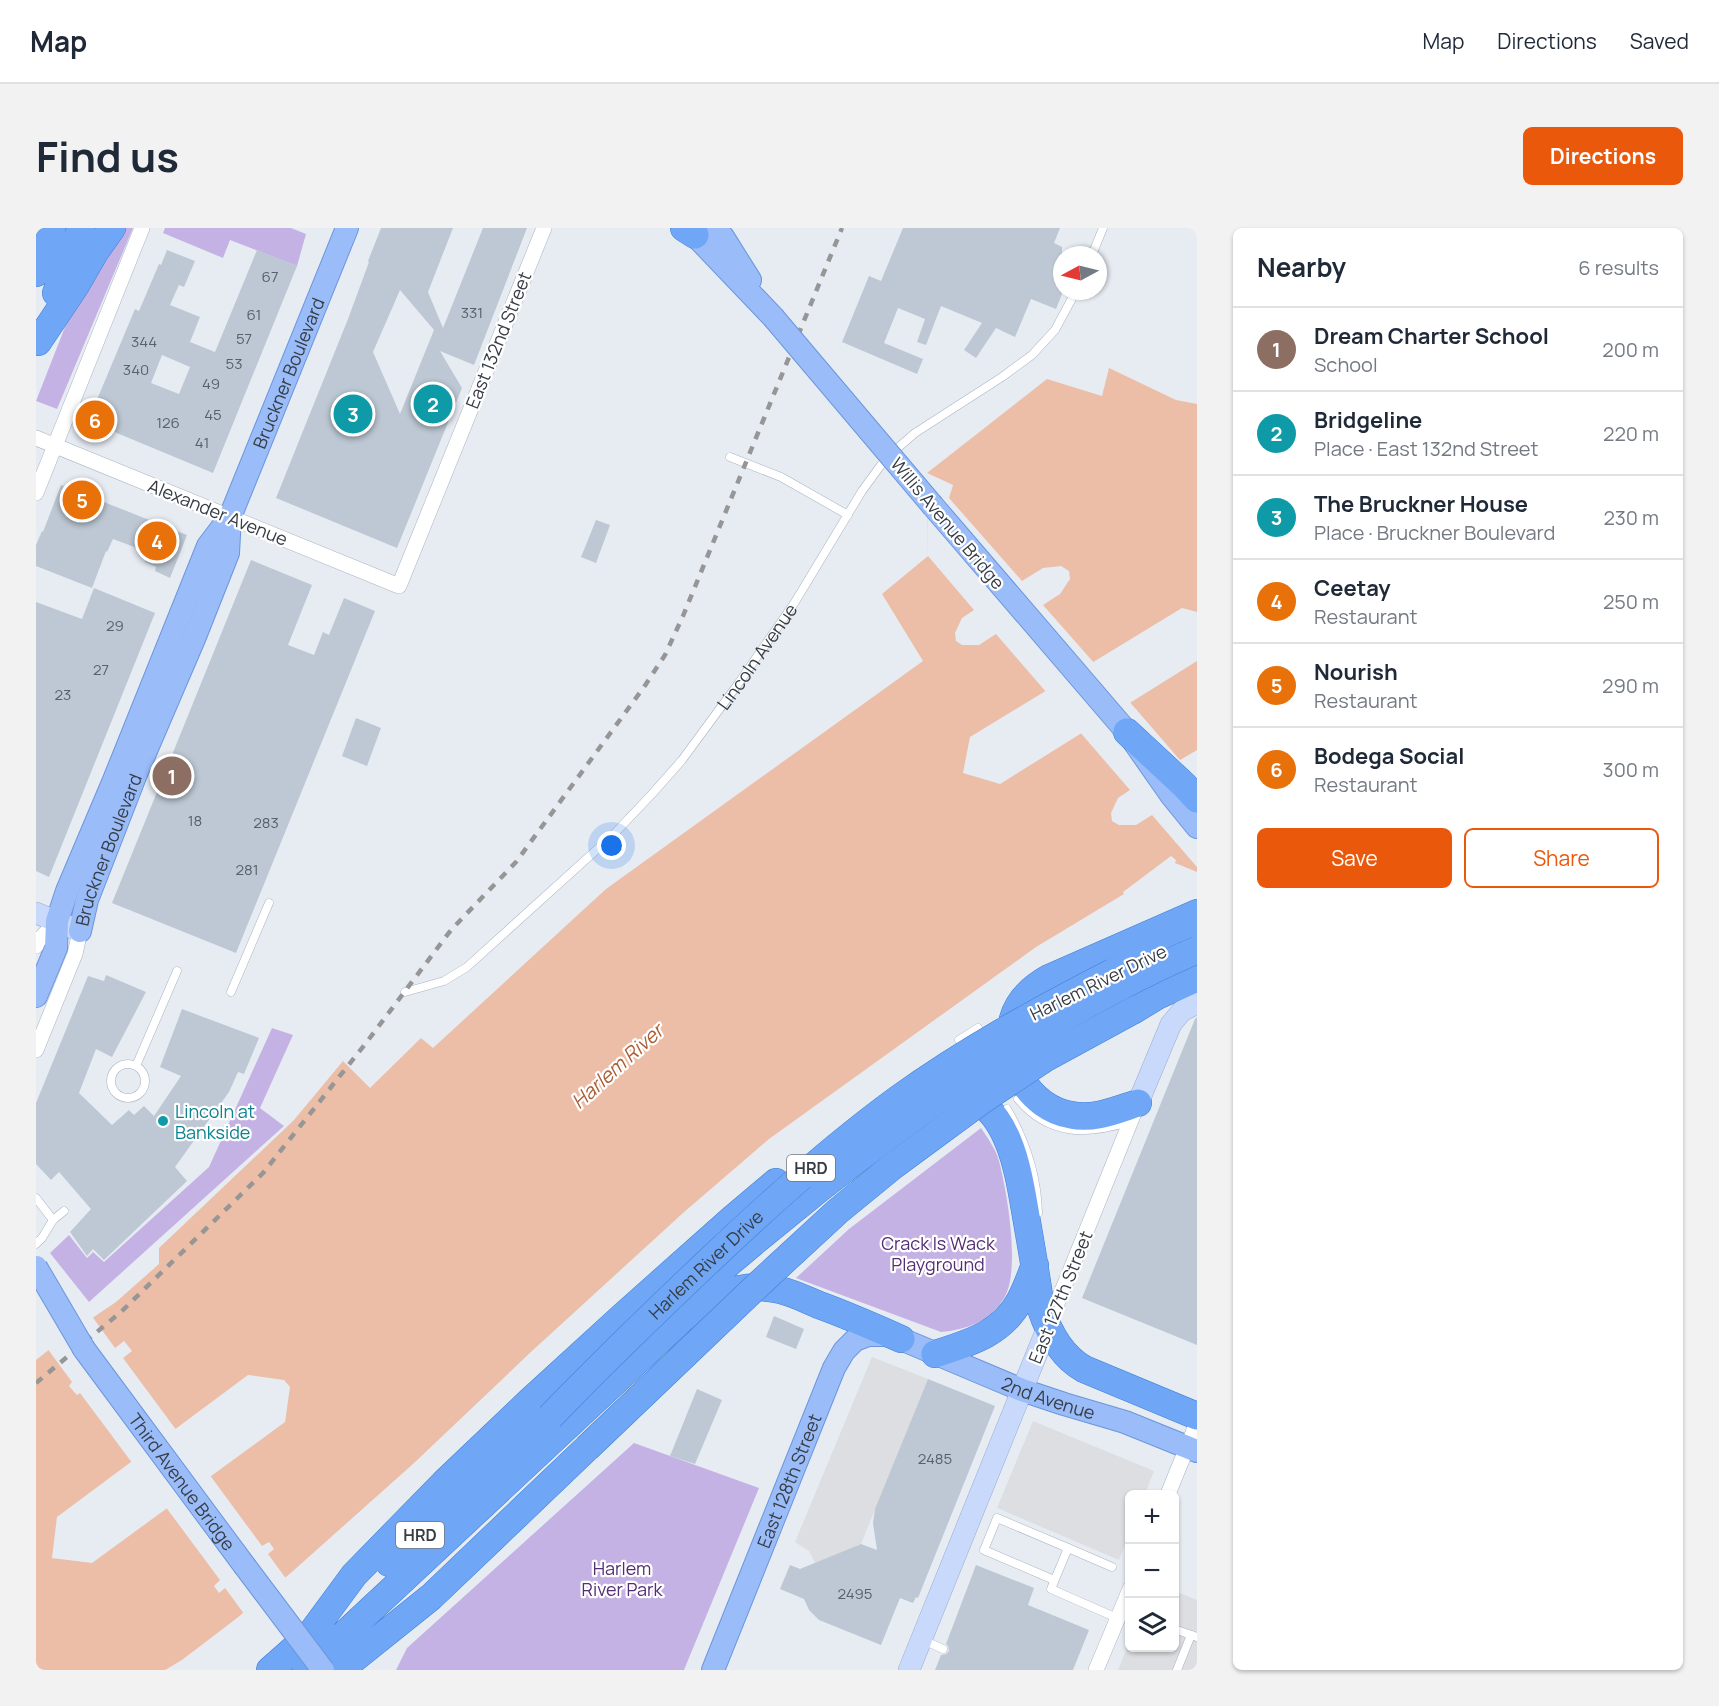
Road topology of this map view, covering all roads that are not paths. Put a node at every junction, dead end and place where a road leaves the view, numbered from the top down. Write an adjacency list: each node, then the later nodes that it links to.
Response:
1 (52, 228): 10 (highway)
2 (81, 228): 12 (highway)
3 (112, 228): 12 (highway)
4 (142, 228): 14 (street)
5 (347, 228): 18 (main road, Bruckner Boulevard)
6 (544, 228): 19 (street, East 132nd Street)
7 (1103, 228): 9 (lane)
8 (695, 230): 20 (main road, Willis Avenue Bridge, bridge)
9 (1096, 246)
10 (36, 273)
11 (1071, 300): 17 (lane, Lincoln Avenue)
12 (37, 345)
13 (36, 438): 14 (street, Alexander Avenue)
14 (55, 446): 16 (street); 18 (street, Alexander Avenue)
15 (730, 458): 17 (lane)
16 (36, 493)
17 (848, 515): 32 (lane, Lincoln Avenue)
18 (230, 517): 19 (street, Alexander Avenue); 25 (main road, Bruckner Boulevard); 26 (main road, Bruckner Boulevard)
19 (399, 586)
20 (1127, 732): 21 (highway); 22 (main road, Willis Avenue Bridge)
21 (1197, 799)
22 (1197, 827)
23 (269, 903): 33 (lane)
24 (1197, 913): 42 (highway)
25 (46, 917): 26 (main road); 28 (street, Bruckner Boulevard); 34 (main road)
26 (80, 931): 38 (street, Bruckner Boulevard)
27 (1197, 935): 58 (highway, Harlem River Drive / HRD, bridge)
28 (36, 946)
29 (1197, 950): 58 (highway, bridge)
30 (177, 971): 39 (lane)
31 (1197, 978): 65 (highway, HRD, bridge)
32 (405, 992)
33 (231, 993)
34 (36, 996)
35 (1197, 1003): 42 (main road, East 127th Street)
36 (978, 1028): 37 (lane)
37 (959, 1040)
38 (36, 1050)
39 (136, 1066): 39 (lane)
40 (1018, 1099): 42 (lane)
41 (1007, 1109): 46 (lane)
42 (1134, 1112): 52 (street, East 127th Street)
43 (36, 1198): 45 (lane)
44 (64, 1211): 45 (lane)
45 (53, 1220): 48 (lane)
46 (1037, 1223)
47 (1037, 1233): 49 (lane)
48 (36, 1244)
49 (1035, 1265): 52 (highway); 55 (highway); 69 (highway)
50 (36, 1267): 54 (main road, bridge)
51 (36, 1297): 54 (main road, Third Avenue Bridge, bridge)
52 (1048, 1326): 56 (main road, East 127th Street); 57 (highway)
53 (900, 1339): 55 (main road, 2nd Avenue); 74 (highway); 78 (main road, East 128th Street)
54 (84, 1349): 75 (main road, Third Avenue Bridge, bridge)
55 (935, 1354): 56 (main road, 2nd Avenue)
56 (1022, 1390): 60 (main road, 2nd Avenue); 71 (main road, East 127th Street)
57 (1197, 1416)
58 (550, 1417): 69 (highway, Harlem River Drive / HRD)
59 (1197, 1423): 60 (street)
60 (1192, 1449): 61 (street)
61 (1170, 1490)
62 (1068, 1548): 63 (lane); 64 (lane); 64 (lane)
63 (1112, 1567)
64 (1054, 1580): 67 (lane)
65 (431, 1597): 76 (highway, HRD); 77 (highway)
66 (1126, 1598): 67 (street)
67 (1117, 1618): 80 (street)
68 (1179, 1631): 70 (lane)
69 (309, 1636): 73 (highway, Harlem River Drive / HRD)
70 (1194, 1636): 81 (lane)
71 (921, 1639): 72 (lane); 79 (main road, East 127th Street)
72 (943, 1649)
73 (270, 1670)
74 (306, 1670)
75 (323, 1670)
76 (340, 1670)
77 (362, 1670)
78 (713, 1670)
79 (909, 1670)
80 (1096, 1670)
81 (1177, 1670)

